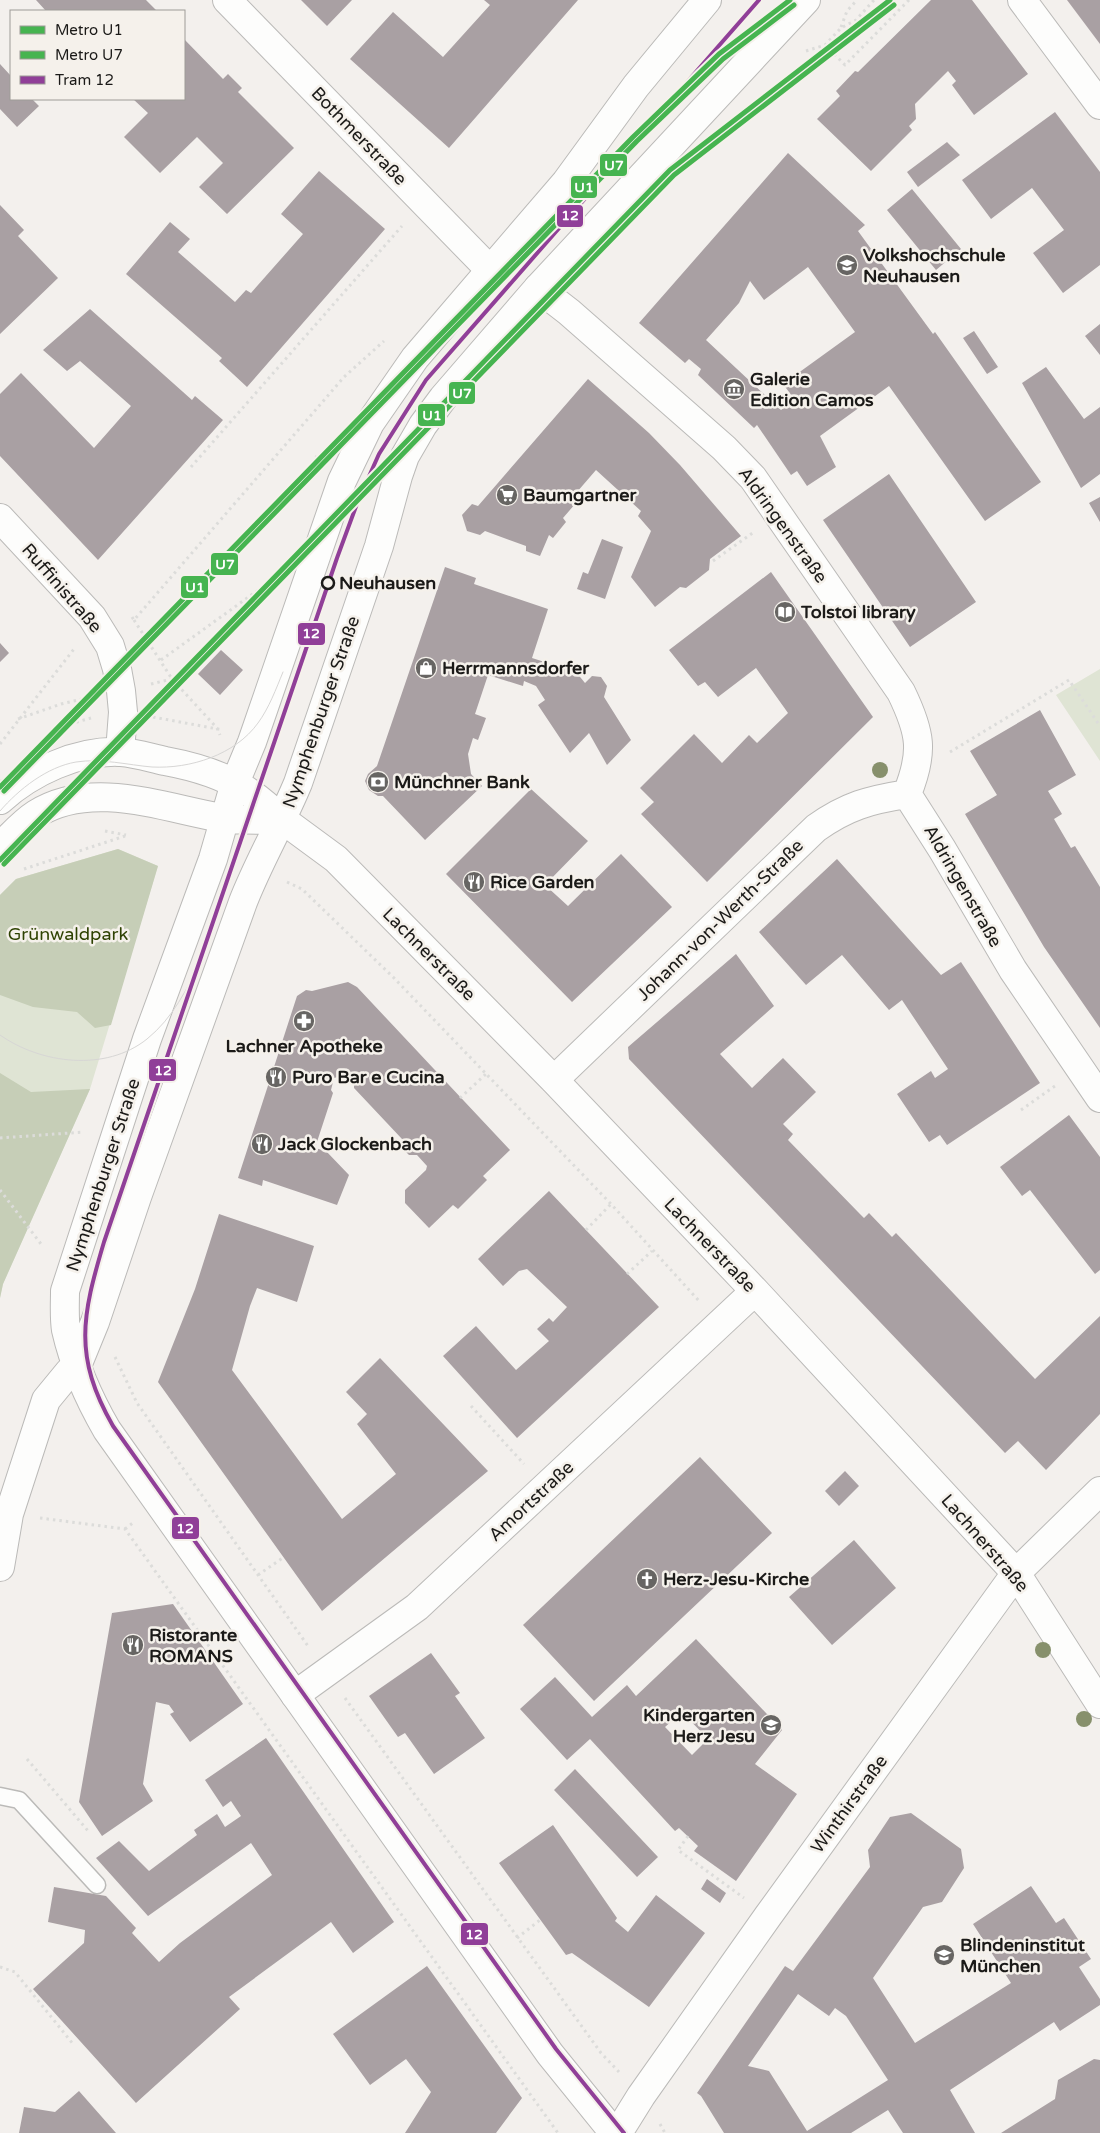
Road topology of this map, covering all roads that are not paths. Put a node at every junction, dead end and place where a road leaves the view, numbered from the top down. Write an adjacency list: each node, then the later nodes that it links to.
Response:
1 (227, 0): 6 (street, Bothmerstraße)
2 (707, 0): 6 (street, Nymphenburger Straße)
3 (806, 0): 7 (street, Nymphenburger Straße)
4 (1022, 0): 5 (street)
5 (1100, 105)
6 (491, 271): 11 (street, Nymphenburger Straße)
7 (538, 288): 10 (street, Aldringenstraße); 14 (street, Nymphenburger Straße)
8 (0, 518): 9 (street, Ruffinistraße)
9 (120, 752): 11 (street, Lachnerstraße); 12 (street, Lachnerstraße)
10 (911, 783): 16 (street, Johann-von-Werth-Straße); 17 (street, Aldringenstraße)
11 (235, 784): 13 (street, Nymphenburger Straße); 14 (street, Lachnerstraße)
12 (0, 800)
13 (224, 818): 14 (street); 15 (street); 19 (street, Nymphenburger Straße)
14 (283, 820): 16 (street, Lachnerstraße); 19 (street, Nymphenburger Straße)
15 (0, 847)
16 (554, 1080): 18 (street, Lachnerstraße)
17 (1100, 1098)
18 (755, 1292): 22 (street, Lachnerstraße); 23 (street, Amortstraße)
19 (77, 1366): 21 (street, Nymphenburger Straße); 23 (street)
20 (1100, 1491): 22 (street, Winthirstraße)
21 (0, 1567)
22 (1016, 1573): 24 (street, Lachnerstraße); 27 (street, Winthirstraße)
23 (295, 1695): 27 (street)
24 (1100, 1704)
25 (0, 1796): 26 (lane)
26 (97, 1885)
27 (616, 2133)

